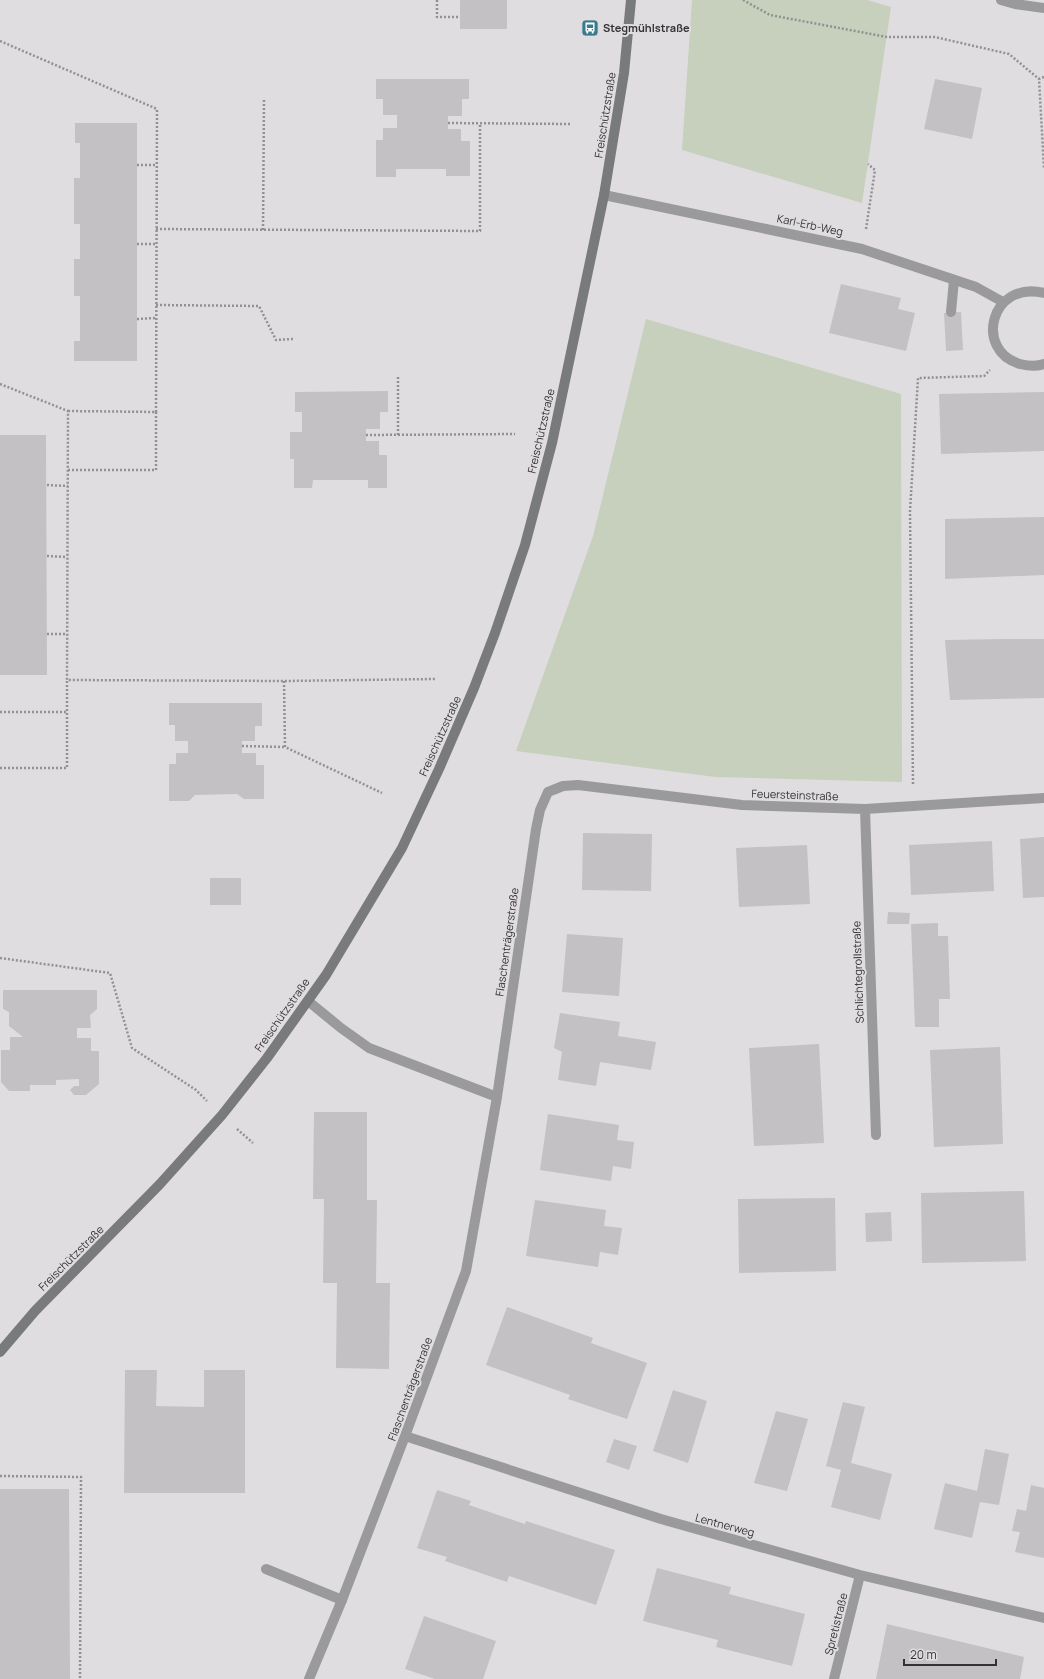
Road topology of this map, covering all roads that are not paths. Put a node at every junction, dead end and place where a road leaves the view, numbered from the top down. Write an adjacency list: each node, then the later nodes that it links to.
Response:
1 (630, 0): 4 (main road, Freischützstraße)
2 (1001, 0): 3 (street)
3 (1044, 8)
4 (604, 195): 5 (street, Karl-Erb-Weg); 13 (main road, Freischützstraße)
5 (954, 280): 7 (street, Karl-Erb-Weg); 8 (street)
6 (1044, 293): 7 (street)
7 (1003, 302): 9 (street)
8 (951, 312)
9 (1044, 364)
10 (548, 792): 12 (street, Feuersteinstraße); 14 (street, Flaschenträgerstraße)
11 (1044, 798): 12 (street, Feuersteinstraße)
12 (865, 809): 15 (street, Schlichtegrollstraße)
13 (308, 1001): 14 (street); 16 (main road, Freischützstraße)
14 (497, 1097): 17 (street, Flaschenträgerstraße)
15 (876, 1135)
16 (0, 1352)
17 (405, 1436): 19 (street, Lentnerweg); 20 (street, Flaschenträgerstraße)
18 (266, 1569): 20 (street)
19 (860, 1574): 21 (street, Lentnerweg); 23 (street, Spretistraße)
20 (342, 1600): 22 (street, Flaschenträgerstraße)
21 (1044, 1618)
22 (310, 1679)
23 (834, 1679)

